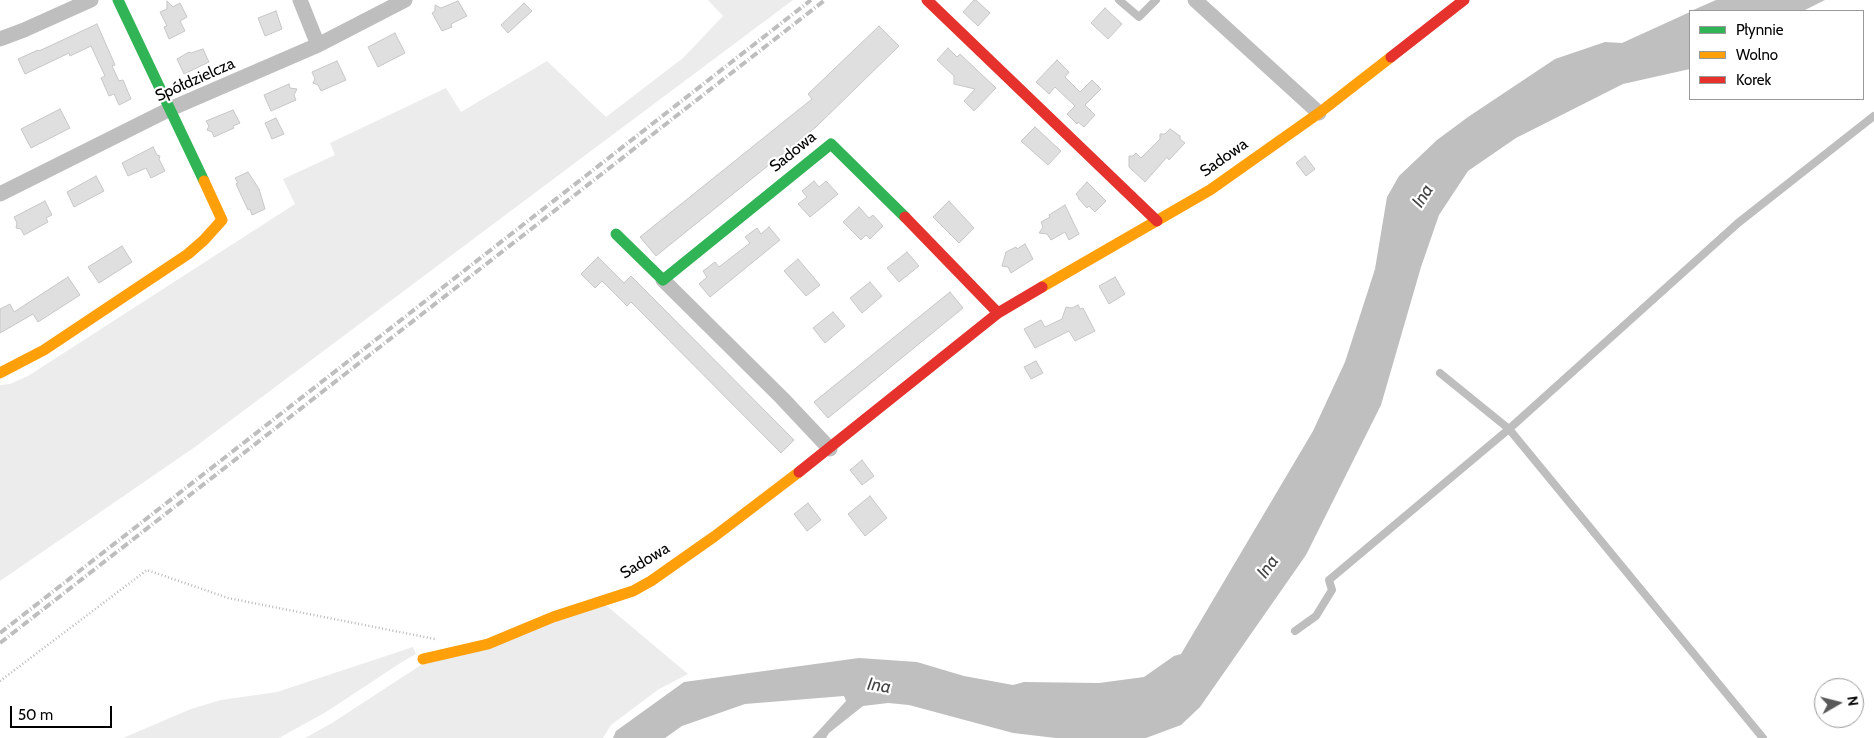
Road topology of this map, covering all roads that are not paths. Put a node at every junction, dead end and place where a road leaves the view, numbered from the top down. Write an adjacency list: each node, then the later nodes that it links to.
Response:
1 (91, 0): 10 (street)
2 (118, 0): 12 (street)
3 (300, 0): 11 (street)
4 (405, 0): 11 (street, Spółdzielcza)
5 (927, 0): 16 (street)
6 (1119, 0): 7 (lane)
7 (1156, 0)
8 (1195, 0): 13 (street)
9 (1455, 2): 13 (street, Sadowa)
10 (0, 39)
11 (318, 45): 12 (street, Spółdzielcza)
12 (170, 109): 15 (street, Spółdzielcza); 20 (street)
13 (1319, 113): 16 (street, Sadowa)
14 (1874, 116): 22 (lane)
15 (0, 194)
16 (1157, 221): 19 (street, Sadowa)
17 (616, 234): 18 (street)
18 (663, 280): 19 (street, Sadowa); 23 (street)
19 (998, 313): 23 (street, Sadowa)
20 (0, 373)
21 (1440, 373): 22 (lane)
22 (1509, 429): 24 (lane); 26 (lane)
23 (830, 449): 25 (street, Sadowa)
24 (1295, 631)
25 (423, 659)
26 (1763, 738)

